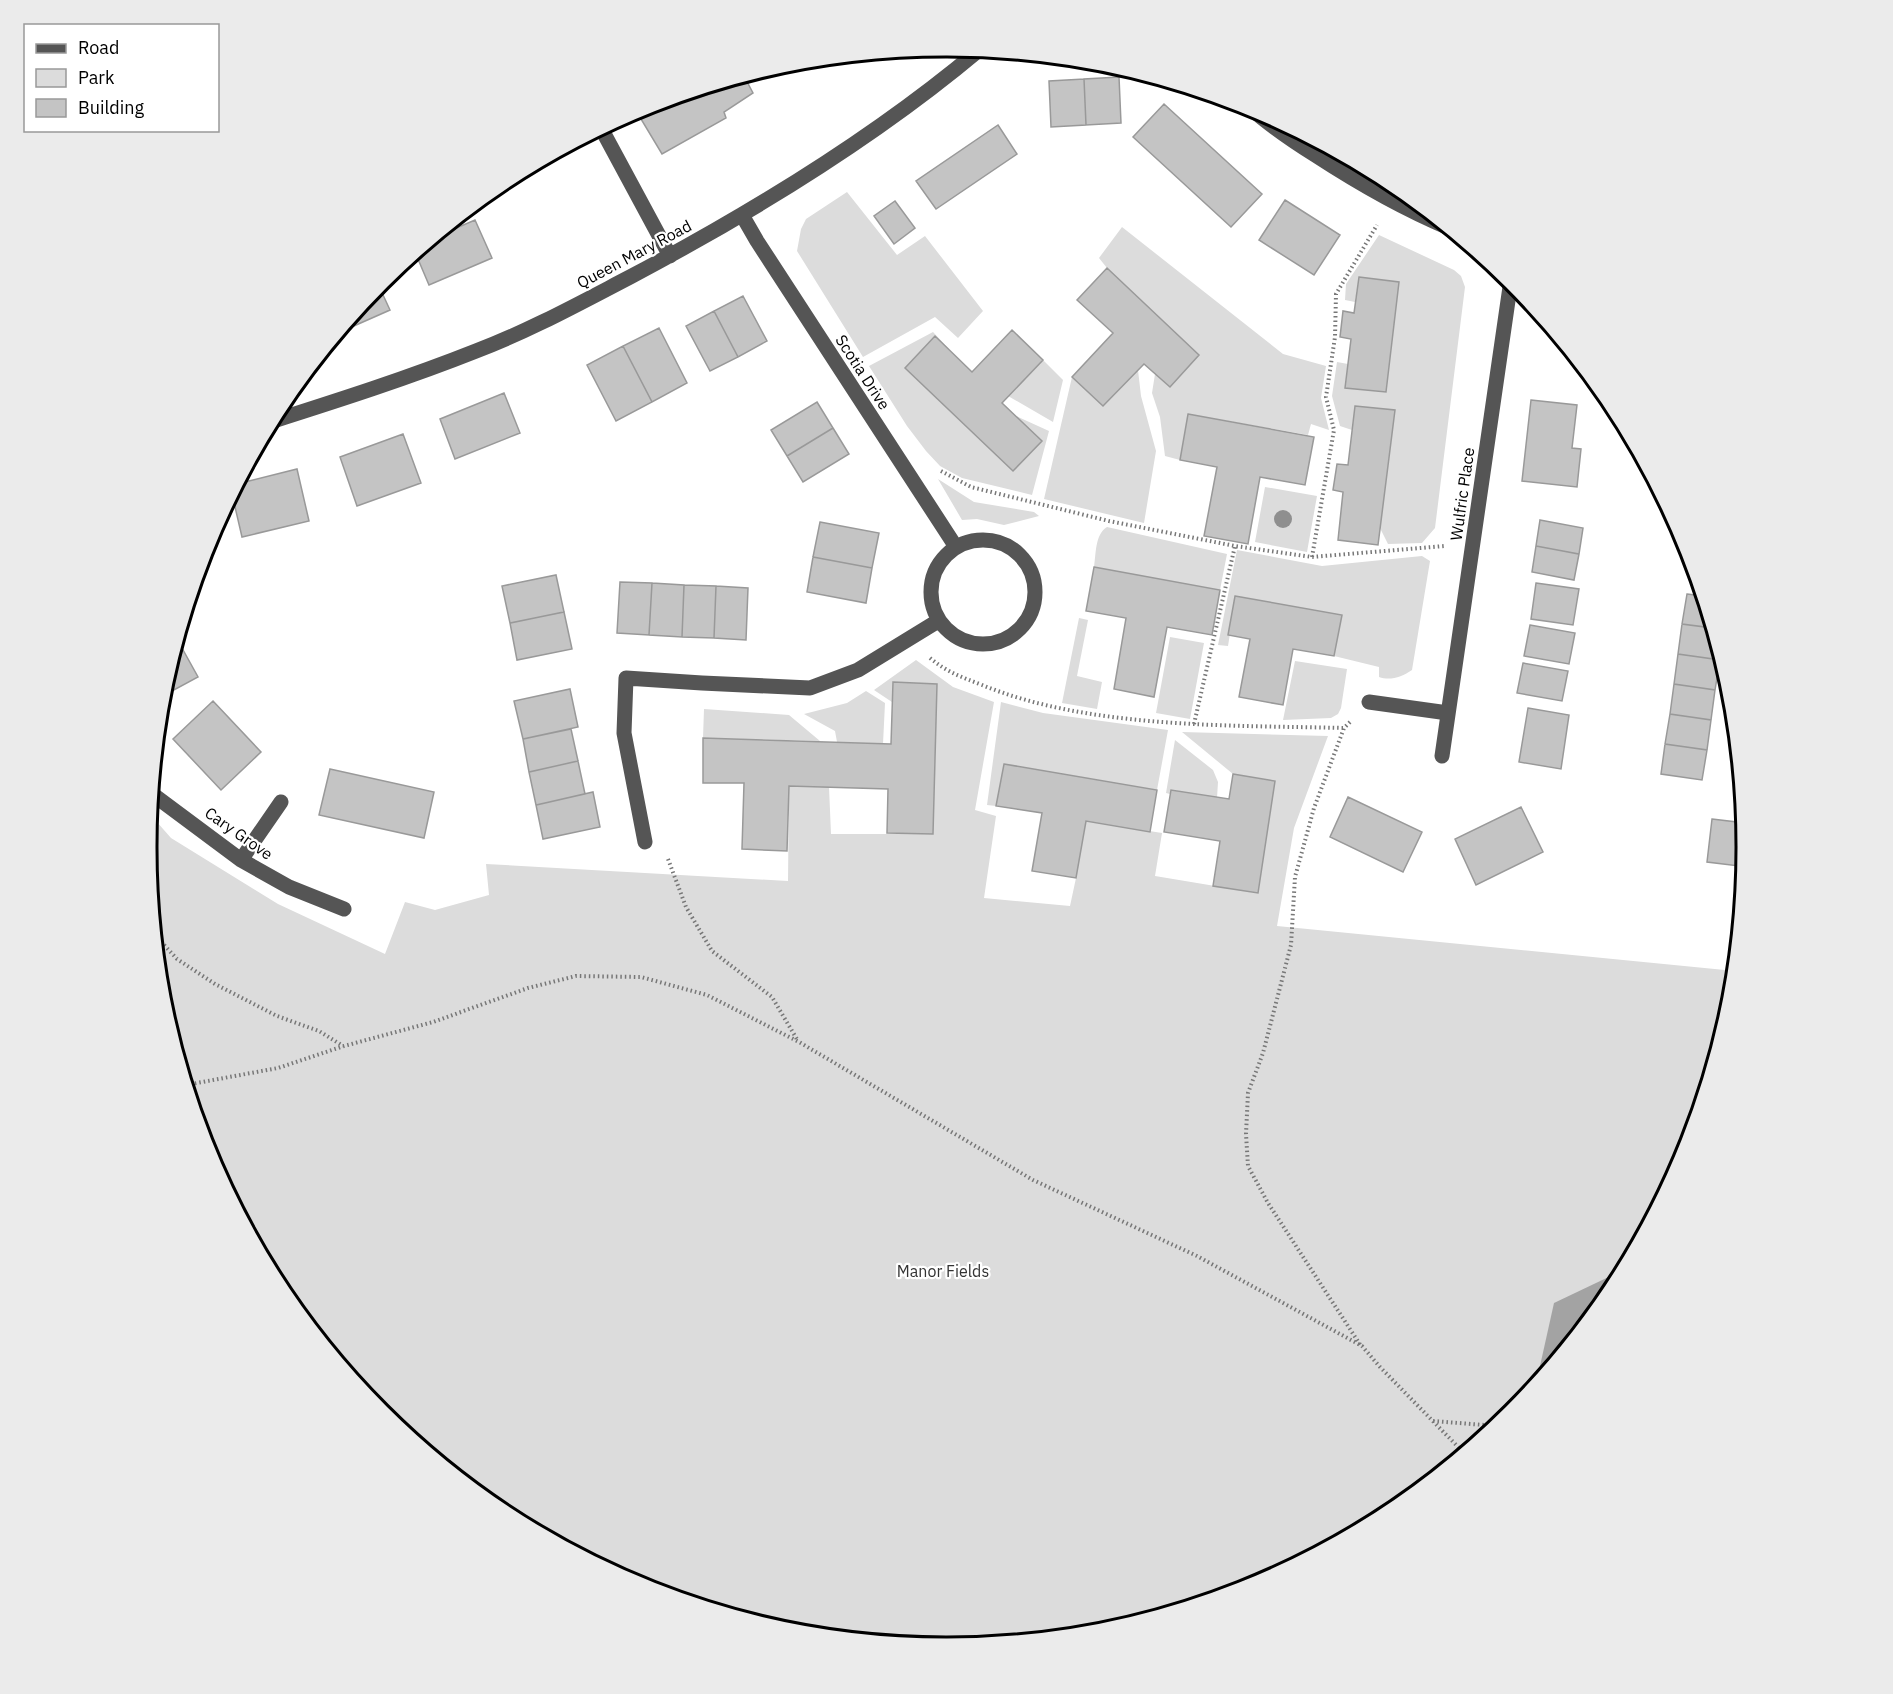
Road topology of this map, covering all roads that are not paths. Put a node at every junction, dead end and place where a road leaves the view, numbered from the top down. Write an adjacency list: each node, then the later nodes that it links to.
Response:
1 (969, 58): 5 (street, Queen Mary Road)
2 (1274, 128): 4 (street)
3 (605, 135): 6 (street)
4 (1419, 214)
5 (742, 215): 6 (street, Queen Mary Road); 9 (street, Scotia Drive)
6 (670, 256): 8 (street, Queen Mary Road)
7 (1509, 293): 12 (street, Wulfric Place)
8 (284, 418)
9 (956, 547): 10 (street); 10 (street)
10 (938, 621): 16 (street)
11 (1369, 702): 12 (street)
12 (1448, 713): 13 (street, Wulfric Place)
13 (1442, 756)
14 (158, 797): 17 (street, Cary Grove)
15 (281, 802): 17 (street)
16 (645, 842)
17 (241, 860): 18 (street, Cary Grove)
18 (344, 909)

